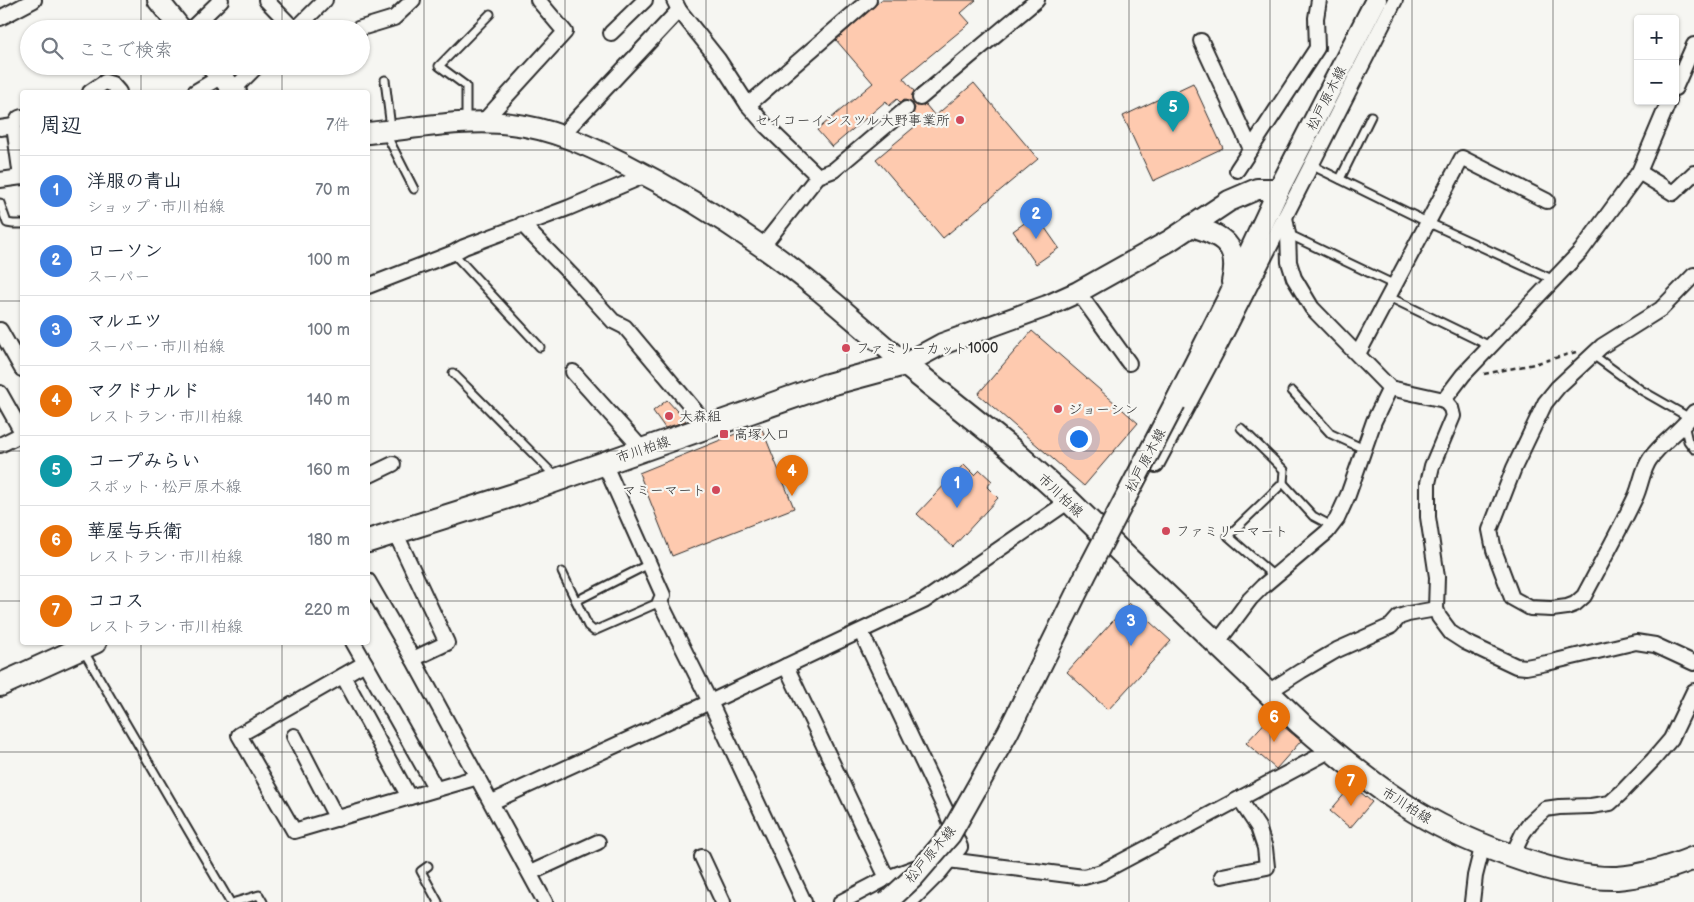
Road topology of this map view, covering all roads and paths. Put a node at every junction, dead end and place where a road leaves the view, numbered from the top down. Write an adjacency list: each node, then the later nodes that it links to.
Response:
1 (34, 0): 16 (street)
2 (158, 0): 17 (street)
3 (221, 0): 18 (street)
4 (266, 0): 19 (street)
5 (325, 0): 20 (street)
6 (413, 0): 21 (street)
7 (538, 0): 37 (street)
8 (645, 0): 22 (street)
9 (869, 0): 33 (street)
10 (1037, 0): 32 (street)
11 (1319, 0): 41 (street)
12 (1376, 0): 53 (street, 松戸原木線)
13 (1394, 0): 42 (street)
14 (677, 5): 33 (street); 40 (street)
15 (490, 14): 37 (lane)
16 (0, 18)
17 (174, 20)
18 (200, 20)
19 (286, 20)
20 (304, 20)
21 (370, 25)
22 (611, 33)
23 (1201, 41): 41 (street)
24 (1693, 49): 26 (street)
25 (238, 75): 28 (street)
26 (1679, 76)
27 (385, 80): 39 (lane)
28 (225, 81): 31 (street)
29 (93, 90): 30 (street)
30 (117, 90)
31 (200, 90)
32 (920, 98)
33 (748, 104): 48 (street)
34 (1667, 105): 45 (street)
35 (906, 110): 48 (street)
36 (1371, 116): 50 (lane)
37 (475, 123): 39 (street); 40 (street)
38 (12, 124): 43 (street)
39 (381, 132): 52 (lane)
40 (561, 136): 47 (street)
41 (1251, 149): 44 (street)
42 (1311, 165): 50 (lane); 56 (street)
43 (20, 166)
44 (1237, 170)
45 (1639, 172): 46 (street); 65 (street)
46 (1694, 174)
47 (646, 175): 59 (street); 62 (street)
48 (818, 176): 62 (street)
49 (20, 177): 51 (street)
50 (1340, 179): 57 (lane)
51 (0, 180)
52 (414, 189)
53 (1279, 189): 60 (street); 69 (street, 松戸原木線)
54 (1547, 201): 57 (street)
55 (0, 203): 58 (lane)
56 (1285, 217): 61 (street); 96 (street)
57 (1427, 222): 65 (lane); 67 (street)
58 (20, 224)
59 (522, 224): 63 (street); 86 (street)
60 (1190, 226): 68 (street); 69 (street)
61 (1288, 234): 67 (lane); 73 (street)
62 (762, 247): 76 (street)
63 (453, 254): 66 (street); 72 (lane)
64 (1694, 275): 74 (street)
65 (1554, 280): 71 (street)
66 (370, 285)
67 (1392, 291): 71 (lane); 73 (street)
68 (1078, 292): 75 (street); 76 (street)
69 (1228, 298): 150 (street, 松戸原木線, bridge)
70 (0, 330): 77 (street)
71 (1490, 346): 84 (street)
72 (540, 347)
73 (1358, 354): 81 (street)
74 (1594, 354): 80 (path); 85 (lane); 85 (street)
75 (1130, 363)
76 (905, 364): 86 (main road, 市川柏線); 100 (main road, 市川柏線)
77 (20, 365)
78 (573, 372): 91 (street)
79 (453, 373): 98 (lane)
80 (1480, 375)
81 (1390, 388): 84 (street); 92 (street)
82 (0, 392): 88 (street)
83 (1292, 392): 92 (lane)
84 (1444, 400): 110 (street)
85 (1690, 418): 93 (lane)
86 (708, 426): 91 (main road, 市川柏線)
87 (1241, 428): 99 (lane)
88 (20, 429)
89 (20, 434): 90 (street)
90 (0, 445)
91 (642, 449): 94 (main road, 市川柏線)
92 (1364, 449): 101 (street)
93 (1694, 449)
94 (604, 463): 98 (main road, 市川柏線); 104 (street)
95 (393, 464): 97 (street)
96 (1156, 465)
97 (370, 475)
98 (558, 479): 102 (main road, 市川柏線)
99 (1283, 482): 101 (lane); 106 (lane)
100 (1069, 501): 111 (street); 112 (main road, 市川柏線)
101 (1332, 526): 106 (street)
102 (395, 532): 103 (main road, 市川柏線); 115 (street)
103 (370, 540)
104 (649, 564): 108 (lane); 109 (street)
105 (562, 572): 108 (lane)
106 (1274, 577): 112 (street)
107 (370, 584): 115 (street)
108 (576, 601): 109 (lane)
109 (660, 602): 123 (street)
110 (1436, 609): 117 (street); 122 (street)
111 (861, 632): 118 (street); 137 (street)
112 (1216, 643): 122 (main road, 市川柏線)
113 (355, 645): 116 (street)
114 (88, 646): 120 (main road); 142 (lane)
115 (413, 659): 126 (street)
116 (364, 663): 119 (street); 127 (street)
117 (1694, 663)
118 (786, 666): 123 (street); 141 (street)
119 (342, 676): 128 (street); 131 (street)
120 (2, 682)
121 (1694, 691): 134 (street)
122 (1268, 692): 125 (main road, 市川柏線)
123 (710, 702): 130 (street); 148 (street)
124 (294, 736): 131 (street)
125 (1331, 750): 129 (street); 133 (main road, 市川柏線)
126 (478, 777): 127 (street); 130 (street)
127 (436, 789): 128 (street)
128 (409, 797): 131 (street)
129 (1240, 800): 137 (street); 140 (street)
130 (492, 802): 139 (street)
131 (336, 819)
132 (598, 842): 139 (street)
133 (1483, 844): 134 (main road, 市川柏線); 152 (street)
134 (1512, 856): 136 (main road, 市川柏線)
135 (702, 857): 147 (street)
136 (1694, 858)
137 (948, 860): 141 (street); 151 (street)
138 (428, 866): 145 (lane)
139 (530, 873): 146 (street)
140 (1222, 876)
141 (887, 878): 149 (street)
142 (230, 902)
143 (234, 902): 144 (lane)
144 (263, 902)
145 (438, 902)
146 (545, 902)
147 (723, 902)
148 (804, 902)
149 (841, 902)
150 (888, 902)
151 (910, 902)
152 (1472, 902)

